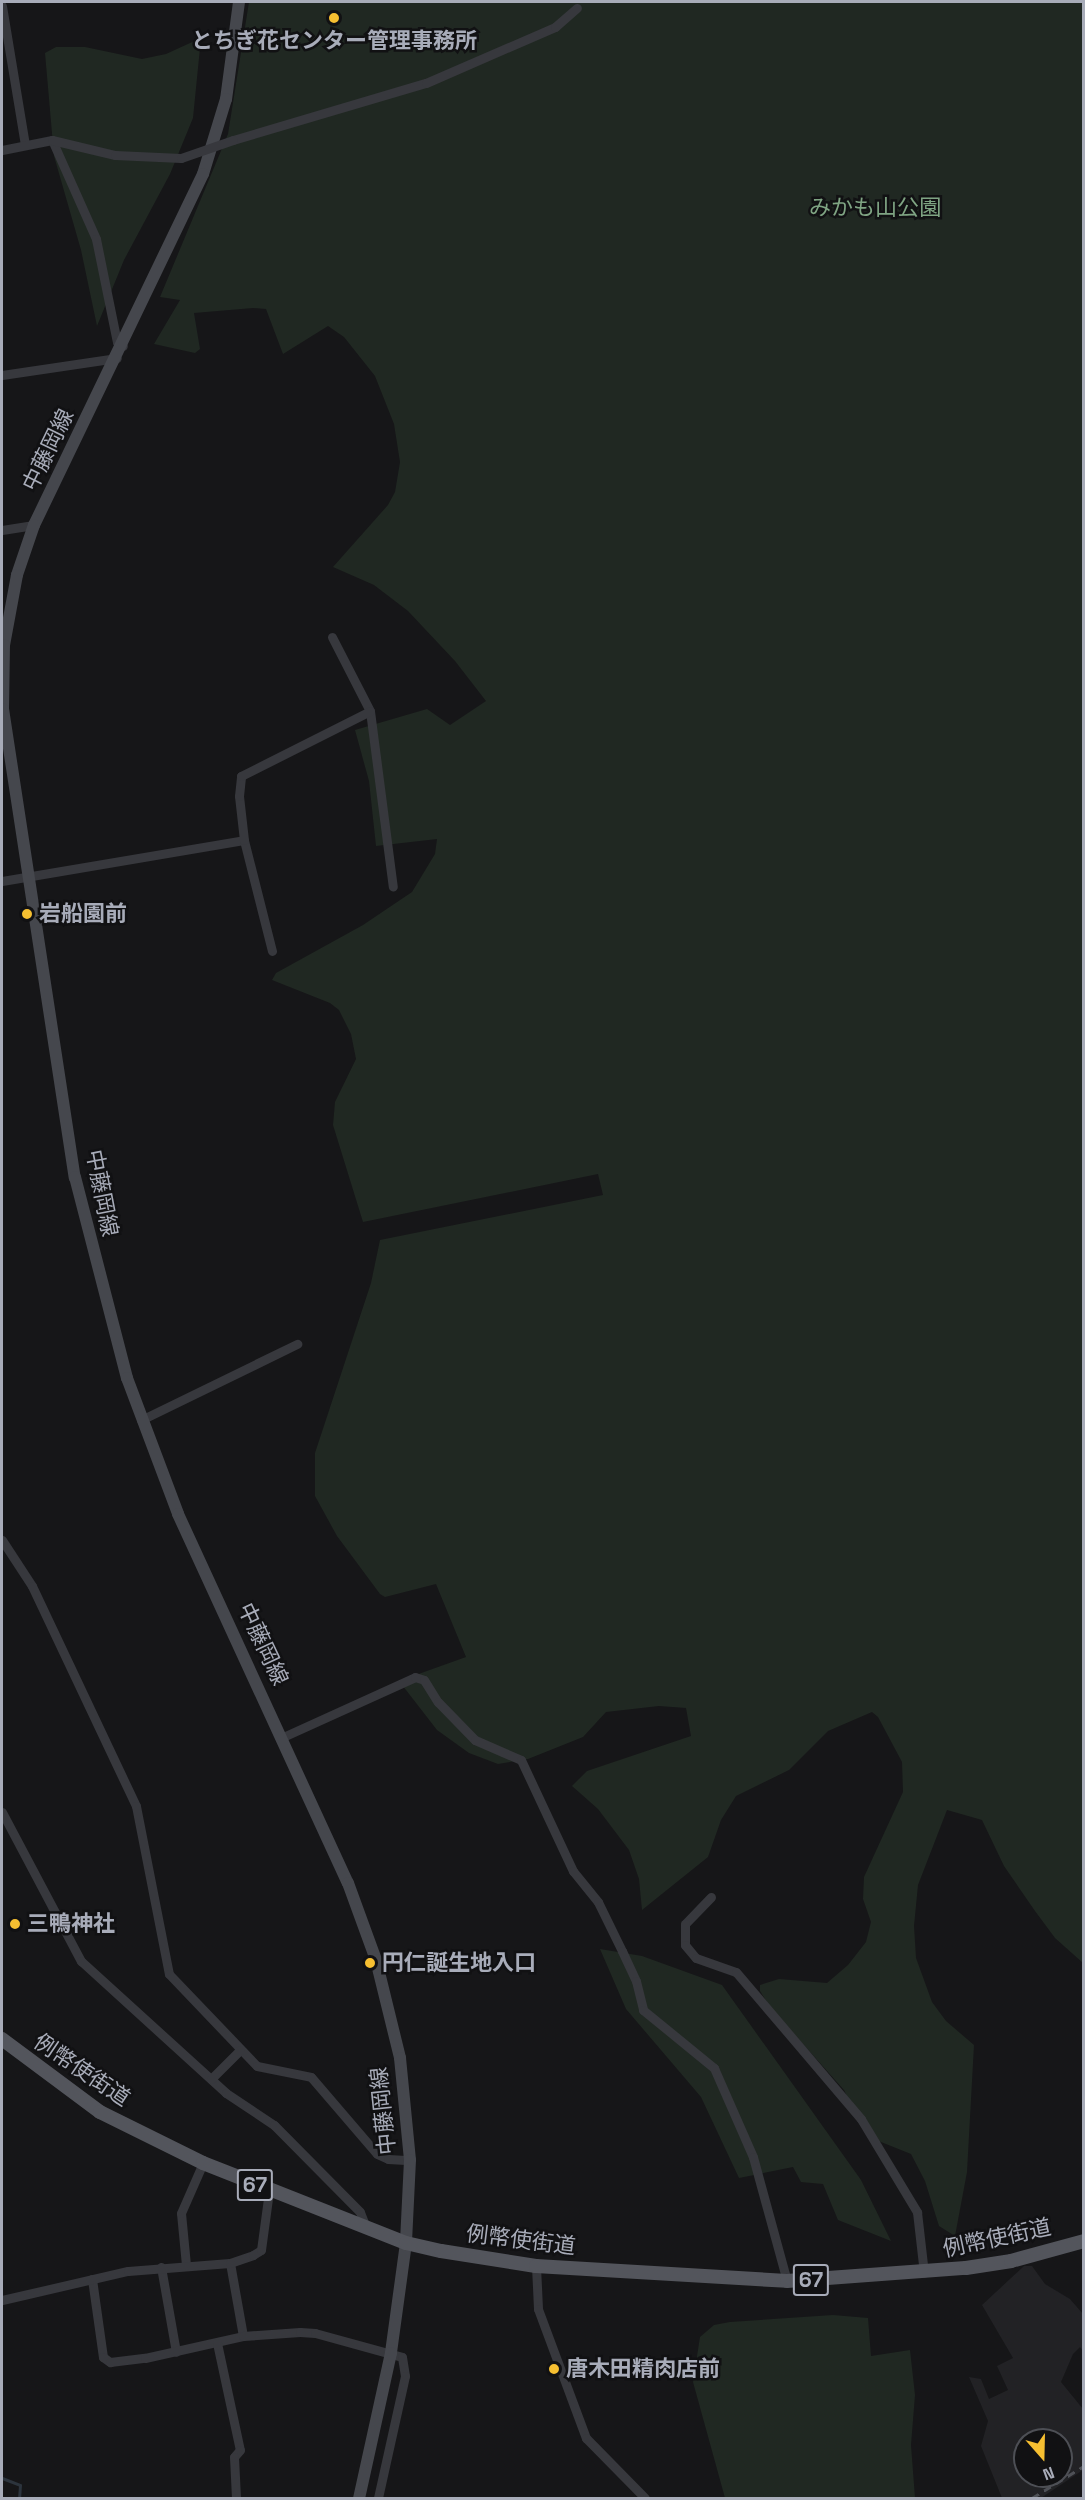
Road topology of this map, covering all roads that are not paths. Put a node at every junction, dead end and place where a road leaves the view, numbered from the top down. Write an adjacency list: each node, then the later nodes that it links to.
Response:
1 (239, 2): 7 (main road, 中藤岡線)
2 (2, 6): 5 (street)
3 (577, 8): 4 (street, bridge)
4 (52, 141): 5 (street); 7 (street)
5 (25, 145): 6 (street)
6 (2, 150)
7 (123, 346): 8 (main road, 中藤岡線)
8 (117, 358): 9 (street); 10 (main road, 中藤岡線)
9 (2, 375)
10 (34, 525): 11 (street); 13 (main road, 中藤岡線)
11 (2, 530)
12 (332, 637): 14 (street)
13 (2, 708): 16 (main road, 中藤岡線)
14 (369, 711): 15 (street); 18 (street)
15 (244, 840): 16 (street); 19 (street)
16 (27, 876): 17 (street); 21 (main road, 中藤岡線)
17 (2, 881)
18 (393, 887)
19 (272, 951)
20 (297, 1344): 21 (street)
21 (141, 1420): 23 (main road, 中藤岡線)
22 (2, 1540): 27 (street)
23 (283, 1737): 29 (main road, 中藤岡線); 41 (street)
24 (2, 1812): 28 (street)
25 (711, 1897): 39 (street)
26 (2, 2039): 30 (main road, 例幣使街道 / 67)
27 (239, 2051): 28 (street); 29 (street)
28 (211, 2079): 32 (street)
29 (410, 2160): 34 (main road, 中藤岡線)
30 (203, 2163): 31 (main road, 例幣使街道 / 67); 36 (street)
31 (269, 2191): 32 (main road, 例幣使街道 / 67); 35 (street)
32 (366, 2228): 34 (main road, 例幣使街道 / 67)
33 (1083, 2241): 39 (main road, 例幣使街道 / 67)
34 (406, 2243): 37 (main road, 例幣使街道 / 67); 46 (main road, 中藤岡線)
35 (230, 2263): 36 (street); 43 (street)
36 (186, 2265): 38 (street)
37 (536, 2266): 41 (main road, 例幣使街道 / 67); 50 (street)
38 (161, 2267): 40 (street); 45 (street)
39 (924, 2273): 41 (main road, 例幣使街道 / 67)
40 (92, 2279): 42 (street); 45 (street)
41 (787, 2281)
42 (2, 2300)
43 (243, 2336): 44 (street); 46 (street)
44 (217, 2343): 45 (street); 47 (street)
45 (176, 2352)
46 (391, 2353): 48 (main road, 中藤岡線); 49 (street)
47 (236, 2499)
48 (359, 2499)
49 (378, 2499)
50 (645, 2499)

